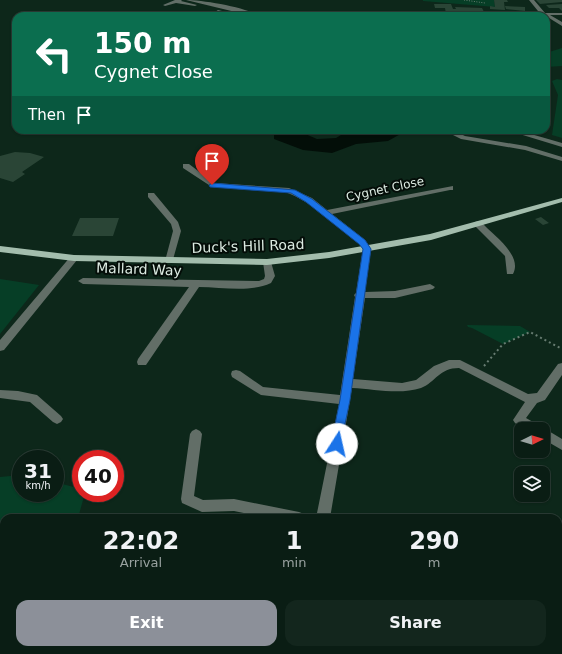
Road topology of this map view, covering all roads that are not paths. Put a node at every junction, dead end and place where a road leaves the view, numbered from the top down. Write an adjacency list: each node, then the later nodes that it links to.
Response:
1 (188, 0): 5 (street)
2 (531, 0): 6 (street)
3 (178, 1): 4 (street); 7 (street)
4 (165, 5)
5 (226, 8): 7 (street); 8 (street)
6 (541, 9): 9 (street); 10 (street); 11 (street)
7 (220, 11)
8 (242, 12)
9 (521, 12)
10 (545, 12)
11 (562, 14)
12 (550, 15): 13 (street)
13 (562, 24)
14 (454, 134): 17 (street)
15 (523, 134): 16 (street)
16 (562, 145)
17 (562, 159)
18 (186, 166): 22 (street, Cygnet Close)
19 (450, 188): 22 (street, Cygnet Close)
20 (151, 195): 27 (street)
21 (562, 200): 23 (main road, Duck's Hill Road)
22 (326, 213): 25 (street, Cygnet Close)
23 (478, 224): 25 (main road, Duck's Hill Road); 29 (street)
24 (0, 249): 26 (main road, Duck's Hill Road)
25 (367, 249): 28 (main road, Duck's Hill Road); 33 (street)
26 (74, 258): 27 (main road, Duck's Hill Road); 34 (street)
27 (169, 261): 28 (main road, Duck's Hill Road)
28 (267, 262): 31 (street, Mallard Way)
29 (510, 272)
30 (83, 281): 31 (street, Mallard Way)
31 (195, 284): 35 (street, Mallard Way)
32 (430, 287): 33 (street)
33 (359, 295): 38 (street)
34 (0, 347)
35 (142, 362)
36 (562, 367): 40 (street)
37 (236, 374): 41 (street)
38 (347, 383): 40 (street); 41 (street)
39 (0, 394): 42 (street)
40 (533, 399): 43 (street)
41 (345, 400): 48 (street)
42 (57, 419)
43 (523, 422)
44 (196, 434): 47 (street)
45 (550, 437): 46 (street)
46 (562, 445)
47 (279, 514)
48 (324, 514)

